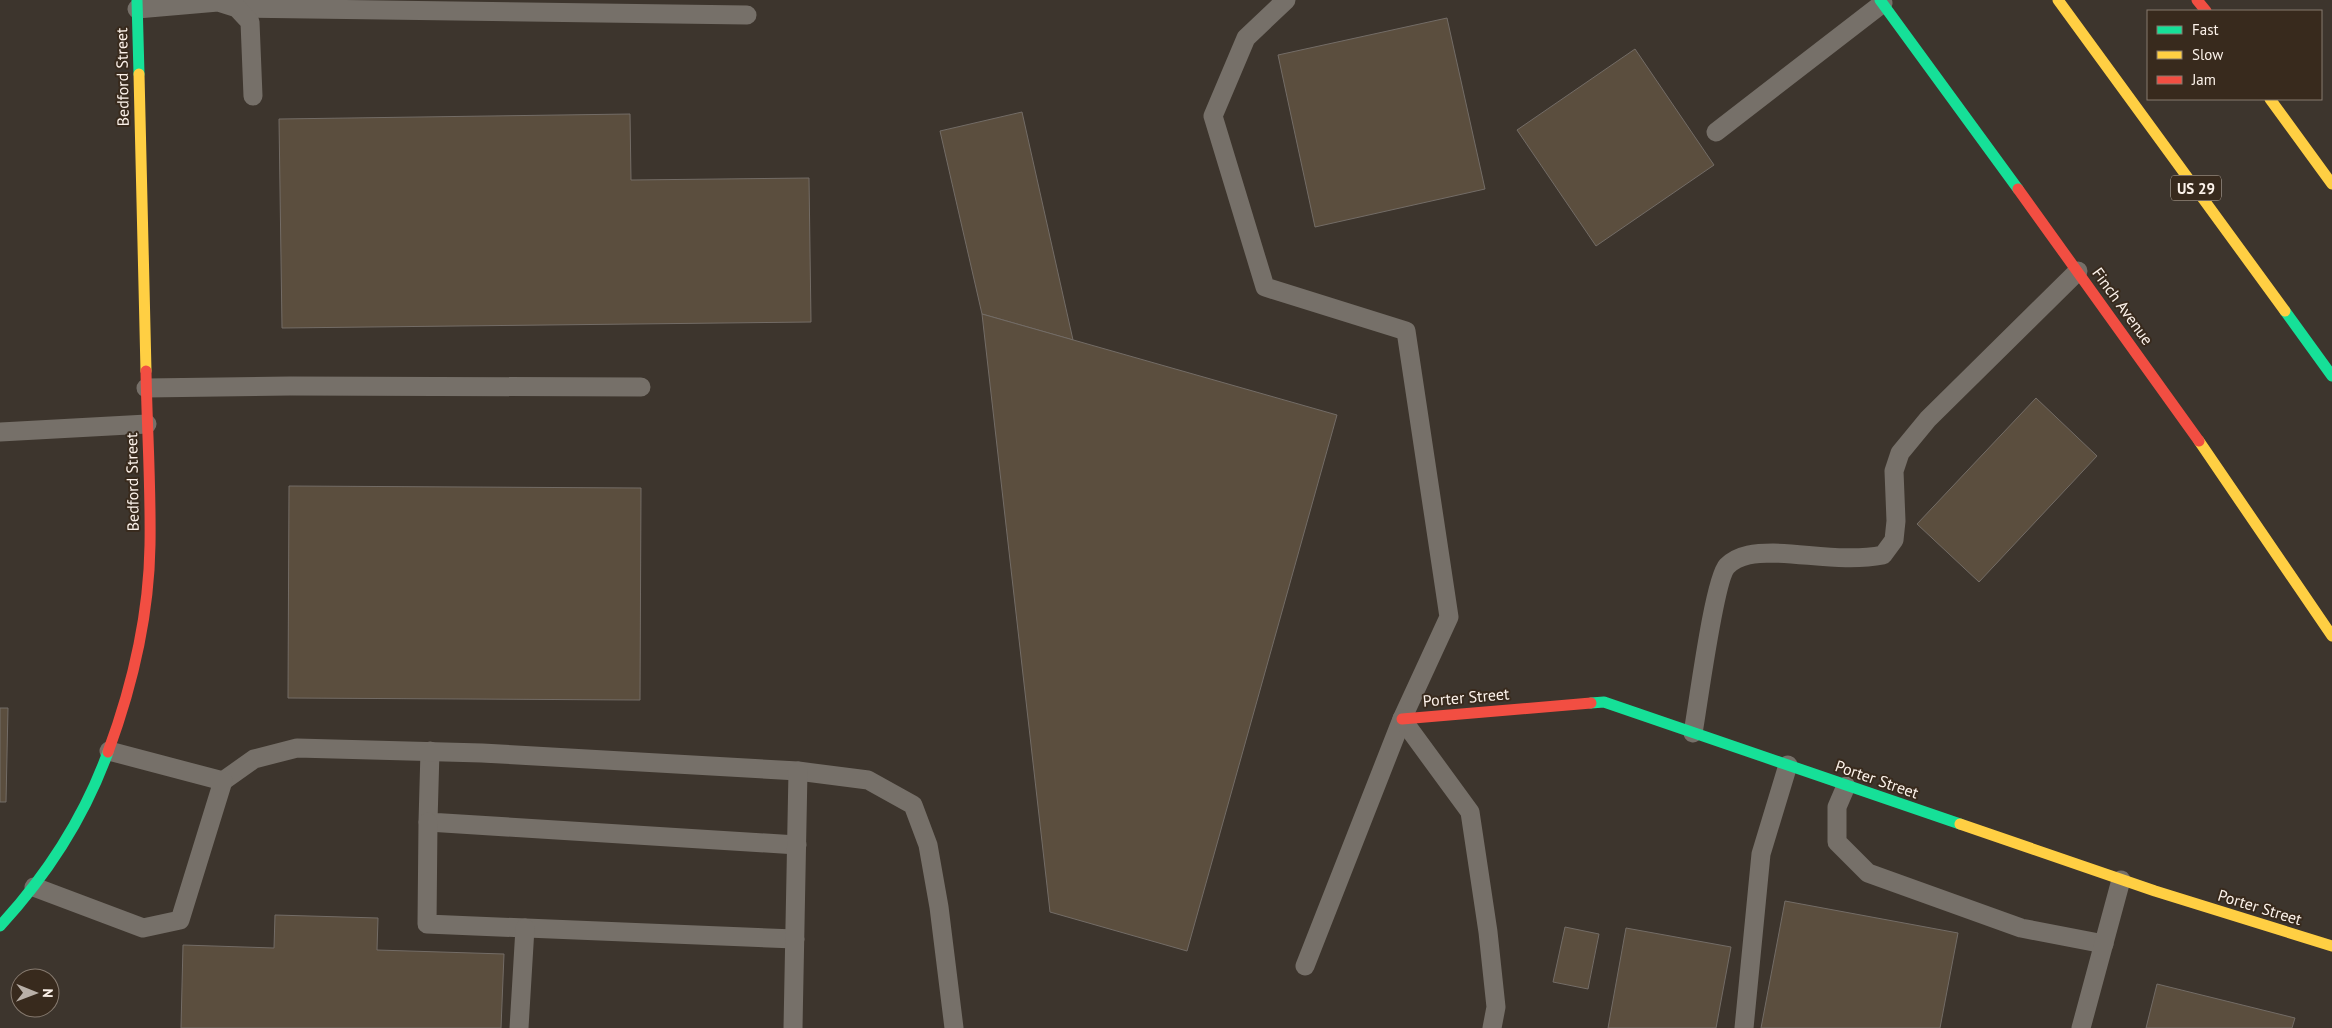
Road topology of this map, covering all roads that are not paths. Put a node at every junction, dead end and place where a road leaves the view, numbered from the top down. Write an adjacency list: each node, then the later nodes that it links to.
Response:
1 (1286, 0): 20 (lane)
2 (2058, 0): 14 (main road, US 29)
3 (2197, 0): 7 (main road)
4 (1881, 2): 11 (lane); 13 (main road, Finch Avenue)
5 (137, 4): 6 (lane); 16 (main road, Bedford Street)
6 (237, 8): 8 (lane); 9 (lane)
7 (2205, 10)
8 (747, 15)
9 (253, 96)
10 (2271, 100): 12 (main road)
11 (1716, 132)
12 (2332, 184)
13 (2078, 271): 19 (main road, Finch Avenue); 21 (lane)
14 (2332, 376)
15 (641, 387): 16 (lane)
16 (146, 388): 17 (main road, Bedford Street)
17 (147, 424): 18 (lane); 22 (main road, Bedford Street)
18 (0, 432)
19 (2332, 636)
20 (1402, 719): 21 (main road, Porter Street); 37 (lane); 41 (lane)
21 (1693, 733): 24 (main road, Porter Street)
22 (109, 750): 26 (lane); 31 (main road, Bedford Street)
23 (430, 751): 25 (lane); 26 (lane); 28 (lane)
24 (1788, 765): 27 (main road, Porter Street); 42 (lane)
25 (798, 771): 29 (lane); 40 (lane)
26 (223, 781): 31 (lane)
27 (1846, 786): 30 (main road, Porter Street); 35 (lane)
28 (428, 822): 29 (lane); 33 (lane)
29 (797, 844): 34 (lane)
30 (2121, 880): 35 (lane); 36 (main road, Porter Street)
31 (34, 887): 32 (main road, Bedford Street)
32 (0, 926)
33 (525, 928): 34 (lane); 38 (lane)
34 (795, 939): 39 (lane)
35 (2104, 944): 43 (lane)
36 (2332, 946)
37 (1305, 966)
38 (519, 1028)
39 (793, 1028)
40 (954, 1028)
41 (1492, 1028)
42 (1744, 1028)
43 (2081, 1028)

